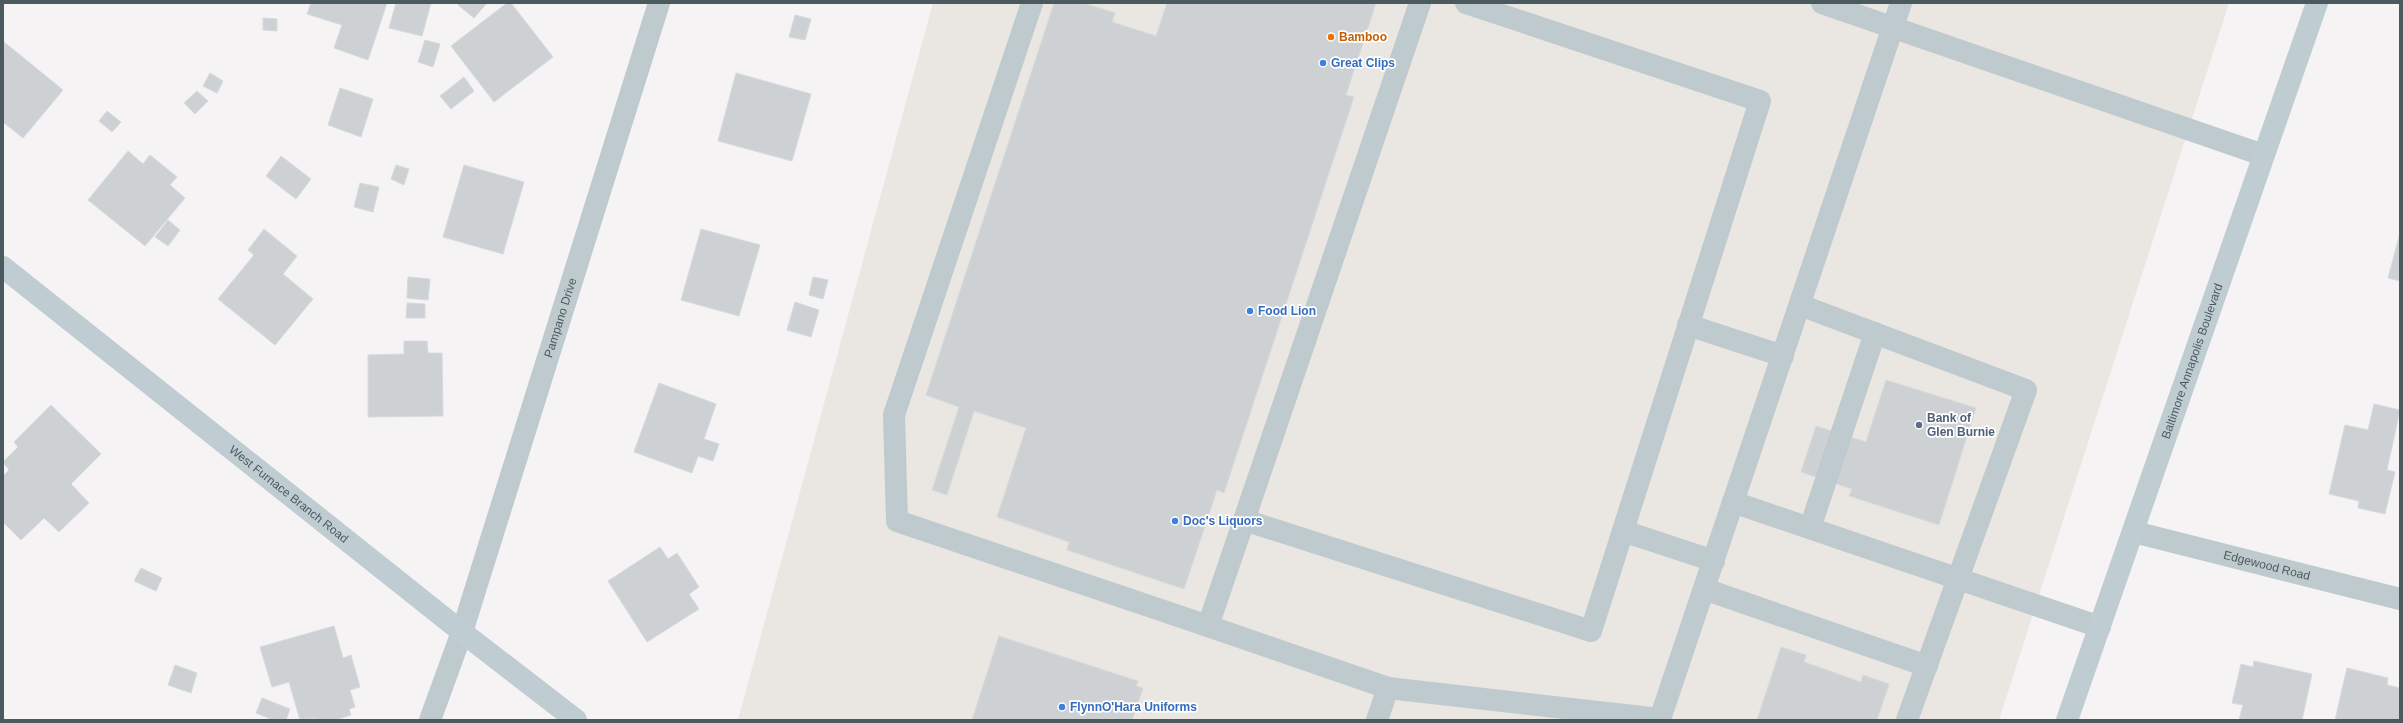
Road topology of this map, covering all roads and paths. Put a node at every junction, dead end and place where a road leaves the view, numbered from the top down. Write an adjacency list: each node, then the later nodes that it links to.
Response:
1 (659, 3): 26 (street, Pampano Drive)
2 (1032, 3): 24 (street)
3 (1420, 3): 16 (street)
4 (1466, 3): 12 (street)
5 (1822, 3): 8 (street)
6 (1901, 3): 8 (street)
7 (2317, 3): 9 (main road, Baltimore Annapolis Boulevard)
8 (1894, 28): 9 (street); 11 (street)
9 (2263, 155): 19 (main road, Baltimore Annapolis Boulevard)
10 (3, 267): 26 (main road, West Furnace Branch Road)
11 (1800, 305): 13 (street); 14 (street)
12 (1688, 325): 14 (street); 18 (street)
13 (1875, 333): 17 (street); 21 (street)
14 (1783, 356): 15 (street)
15 (1733, 502): 17 (street); 20 (street)
16 (1244, 520): 18 (street); 24 (street)
17 (1810, 528): 21 (street)
18 (1623, 531): 20 (street)
19 (2134, 532): 23 (street, Edgewood Road); 25 (main road, Baltimore Annapolis Boulevard)
20 (1714, 561): 22 (street)
21 (1959, 578): 25 (street); 27 (street)
22 (1704, 589): 27 (street); 32 (street)
23 (2400, 599)
24 (1208, 626): 28 (street)
25 (2100, 627): 34 (main road, Baltimore Annapolis Boulevard)
26 (462, 632): 29 (street, Pampano Drive); 30 (main road, West Furnace Branch Road)
27 (1927, 666): 33 (street)
28 (1388, 688): 31 (street); 32 (street)
29 (430, 720)
30 (576, 720)
31 (1378, 720)
32 (1661, 720)
33 (1907, 720)
34 (2067, 720)

